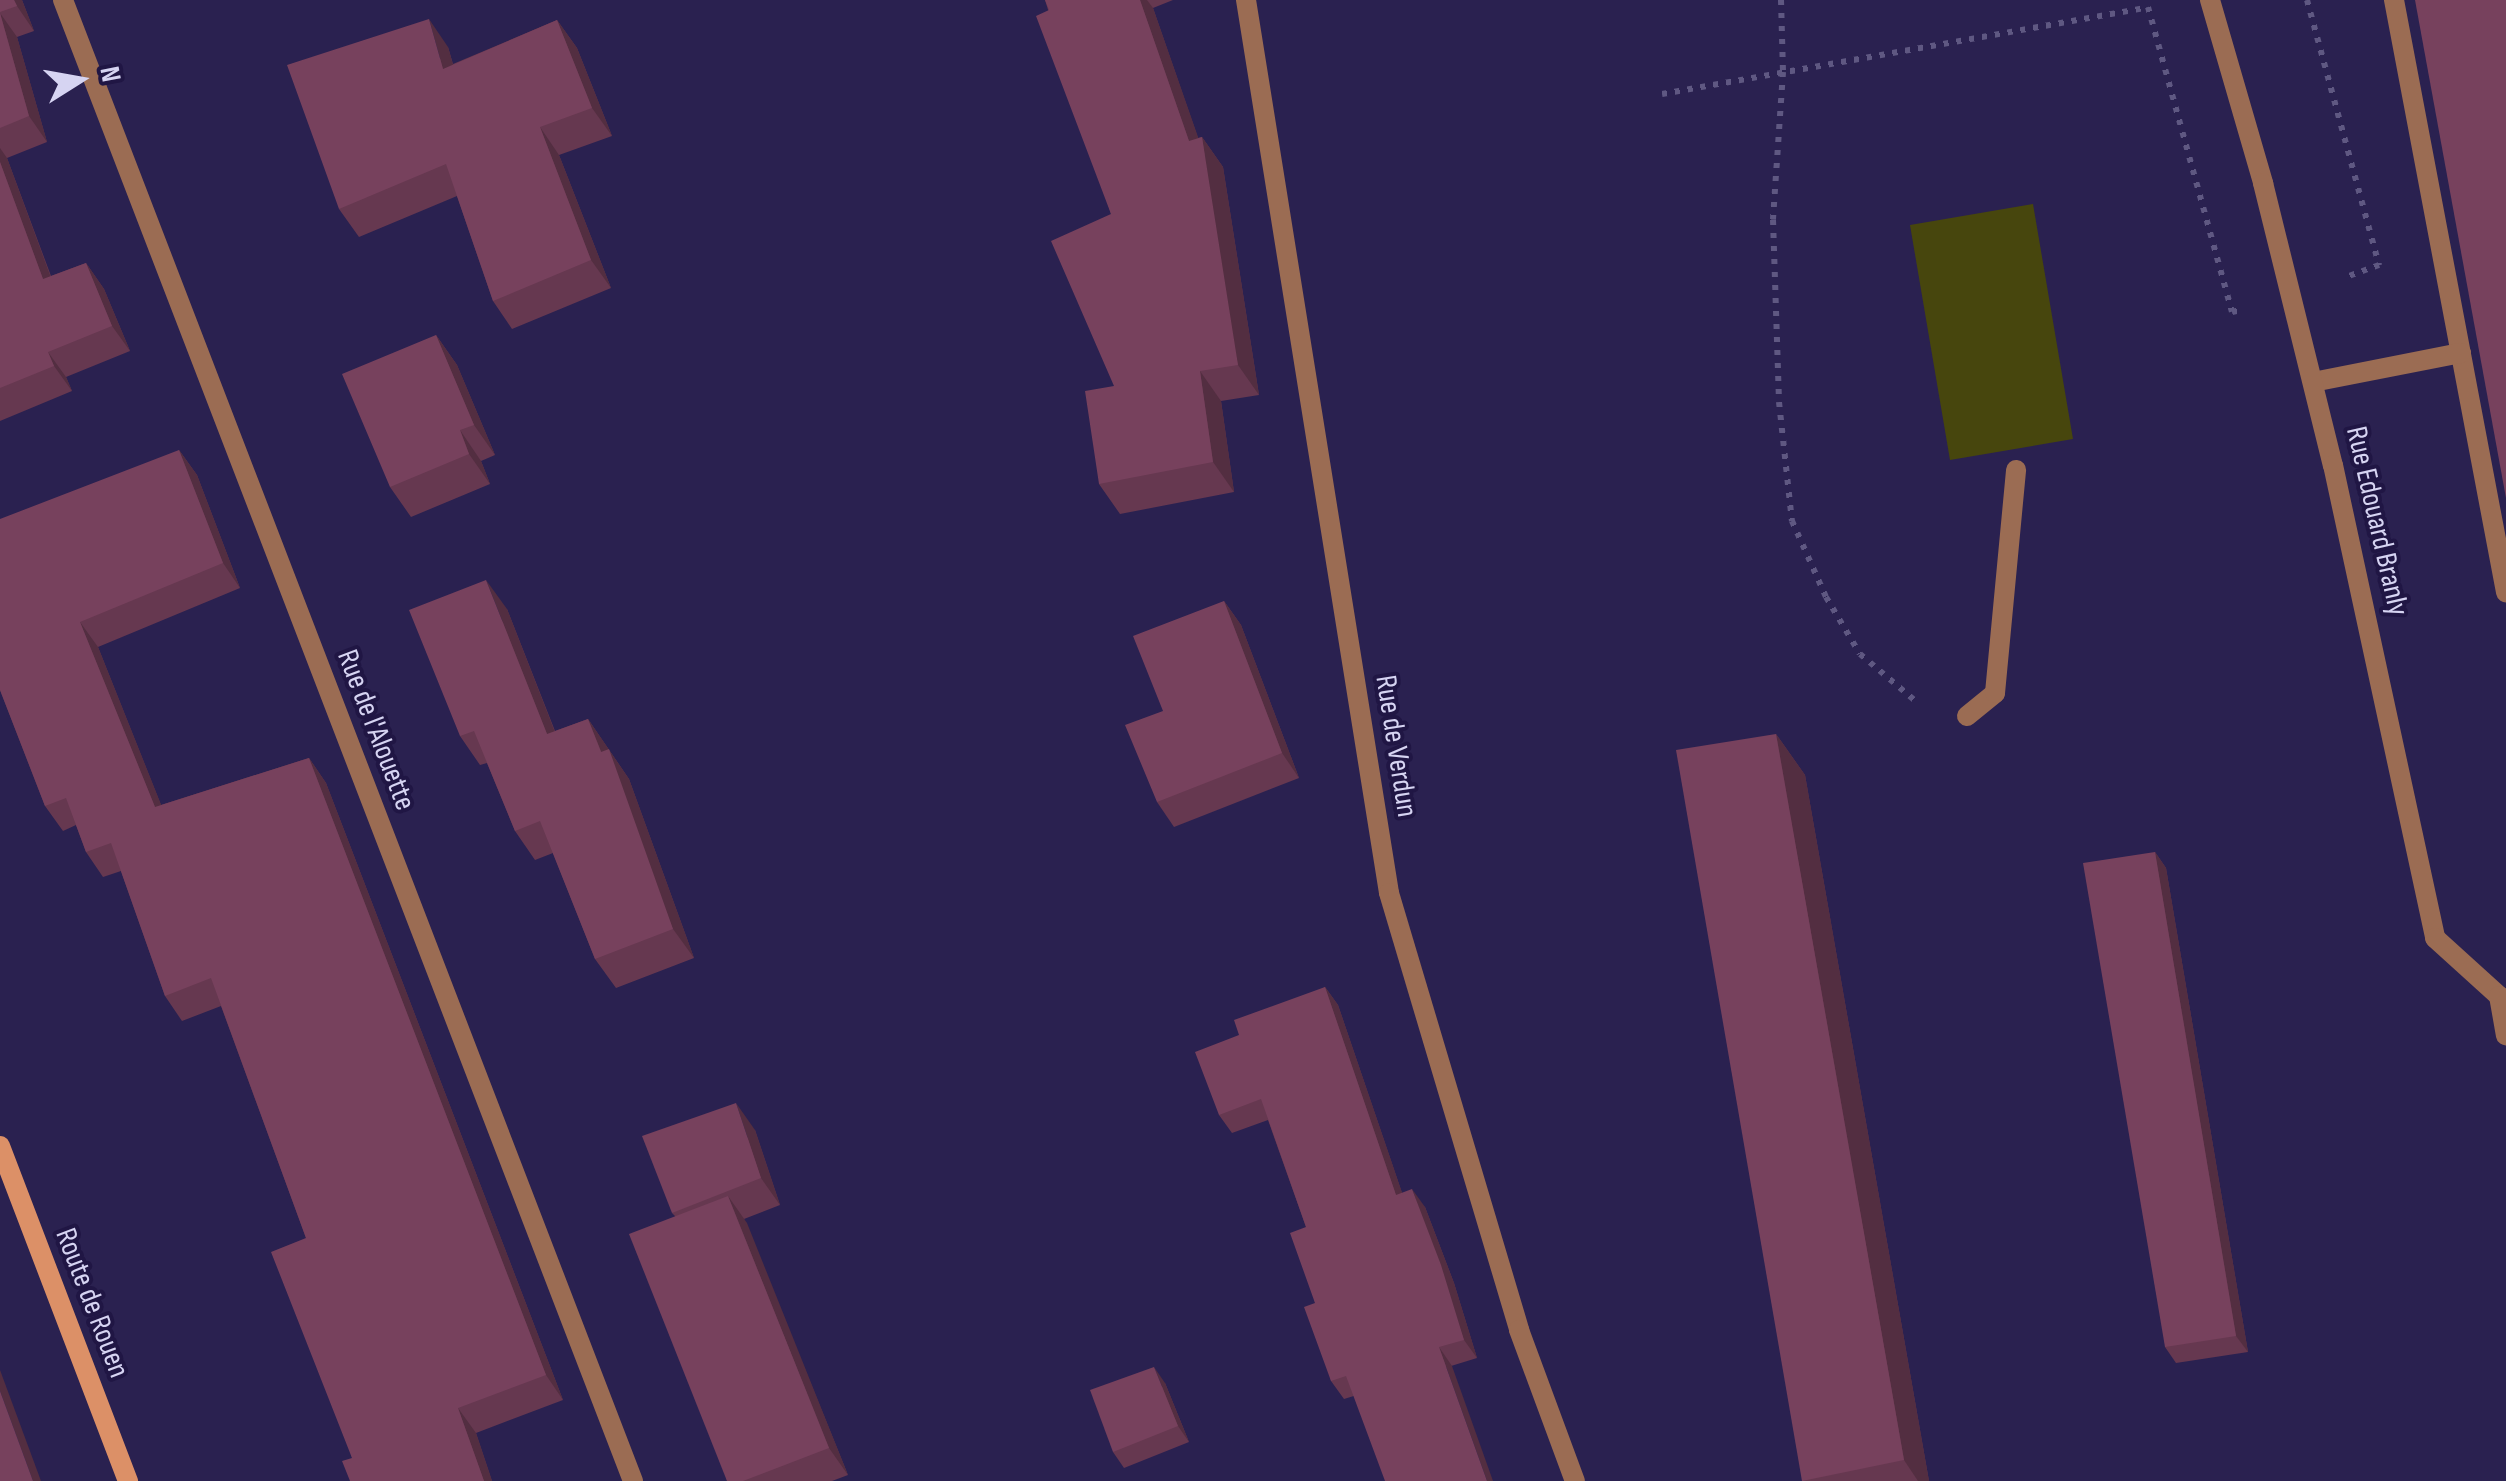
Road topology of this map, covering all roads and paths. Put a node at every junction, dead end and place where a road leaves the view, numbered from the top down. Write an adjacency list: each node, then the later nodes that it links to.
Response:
1 (63, 0): 18 (street, Rue de l'Alouette)
2 (1246, 0): 19 (street, Rue de Verdun)
3 (1781, 0): 7 (path)
4 (2210, 0): 9 (street, Rue Edouard Branly)
5 (2307, 0): 9 (path)
6 (2394, 0): 10 (street)
7 (1783, 72): 8 (path); 9 (path); 14 (path)
8 (1662, 94)
9 (2291, 300): 11 (street, Rue Edouard Branly)
10 (2460, 353): 11 (street); 13 (street)
11 (2313, 382): 15 (street, Rue Edouard Branly)
12 (2016, 470): 14 (street)
13 (2506, 592)
14 (1967, 716)
15 (2506, 1035)
16 (0, 1146): 17 (street, Route de Rouen)
17 (128, 1481)
18 (634, 1481)
19 (1574, 1481)

